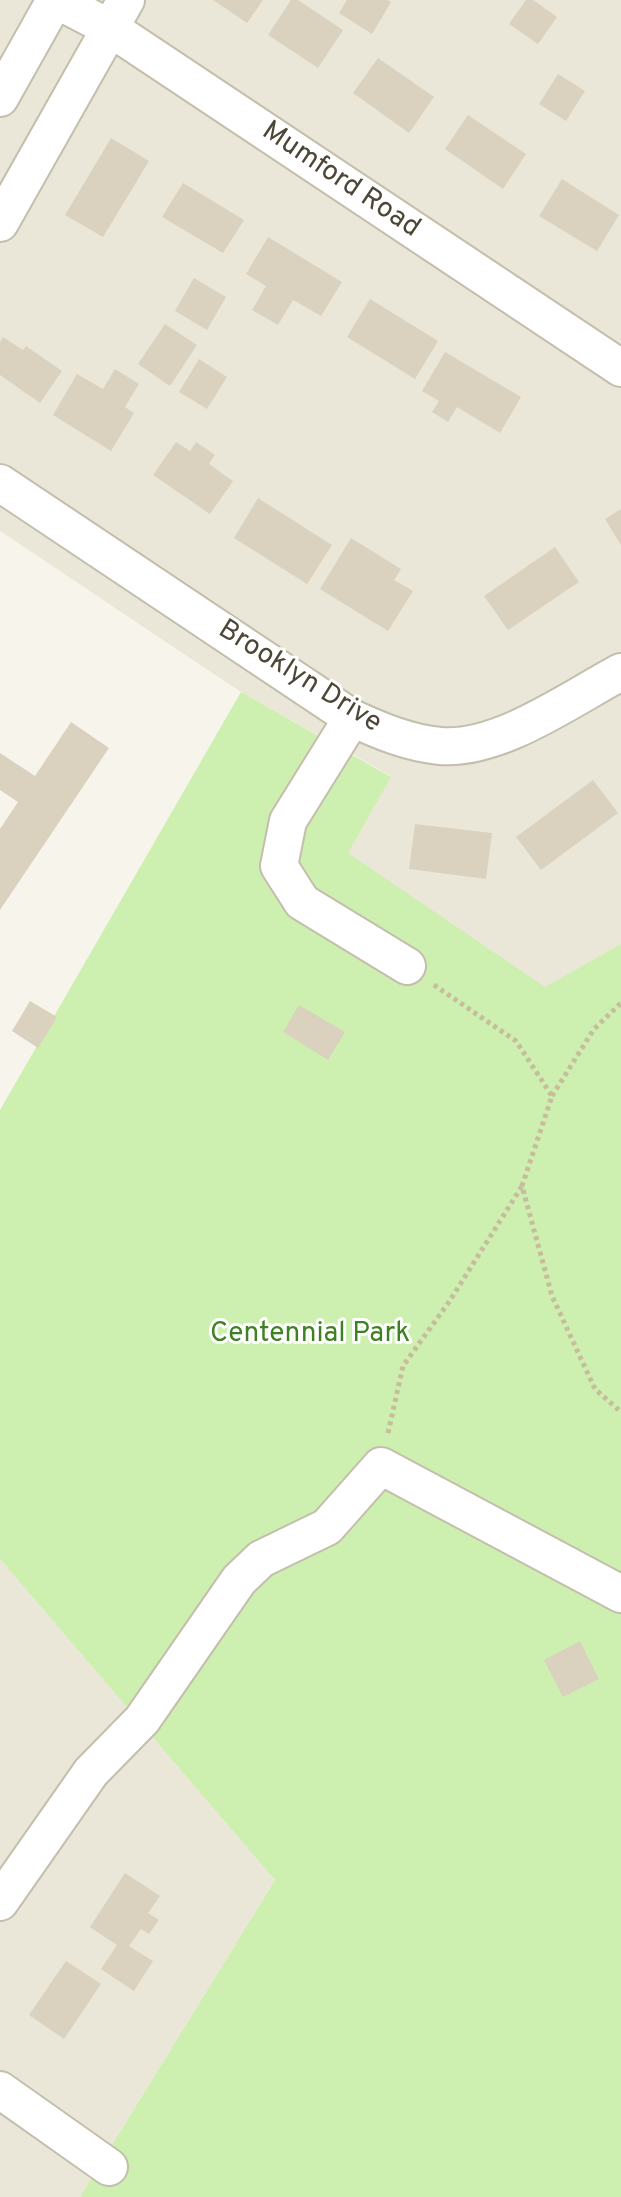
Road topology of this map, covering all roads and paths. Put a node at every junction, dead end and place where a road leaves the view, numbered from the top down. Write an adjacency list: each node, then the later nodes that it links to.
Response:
1 (55, 0): 2 (street, Mumford Road); 3 (street)
2 (118, 14): 4 (street); 5 (street, Mumford Road)
3 (0, 98)
4 (0, 223)
5 (621, 368)
6 (0, 483): 8 (street, Brooklyn Drive)
7 (621, 672): 8 (street, Brooklyn Drive)
8 (352, 718): 9 (street)
9 (407, 966): 11 (path)
10 (621, 1003): 11 (path)
11 (552, 1096): 12 (path)
12 (522, 1186): 13 (path); 14 (path)
13 (621, 1412)
14 (381, 1466): 15 (street); 16 (street)
15 (621, 1594)
16 (0, 1902)
17 (0, 2090): 18 (street)
18 (109, 2167)

